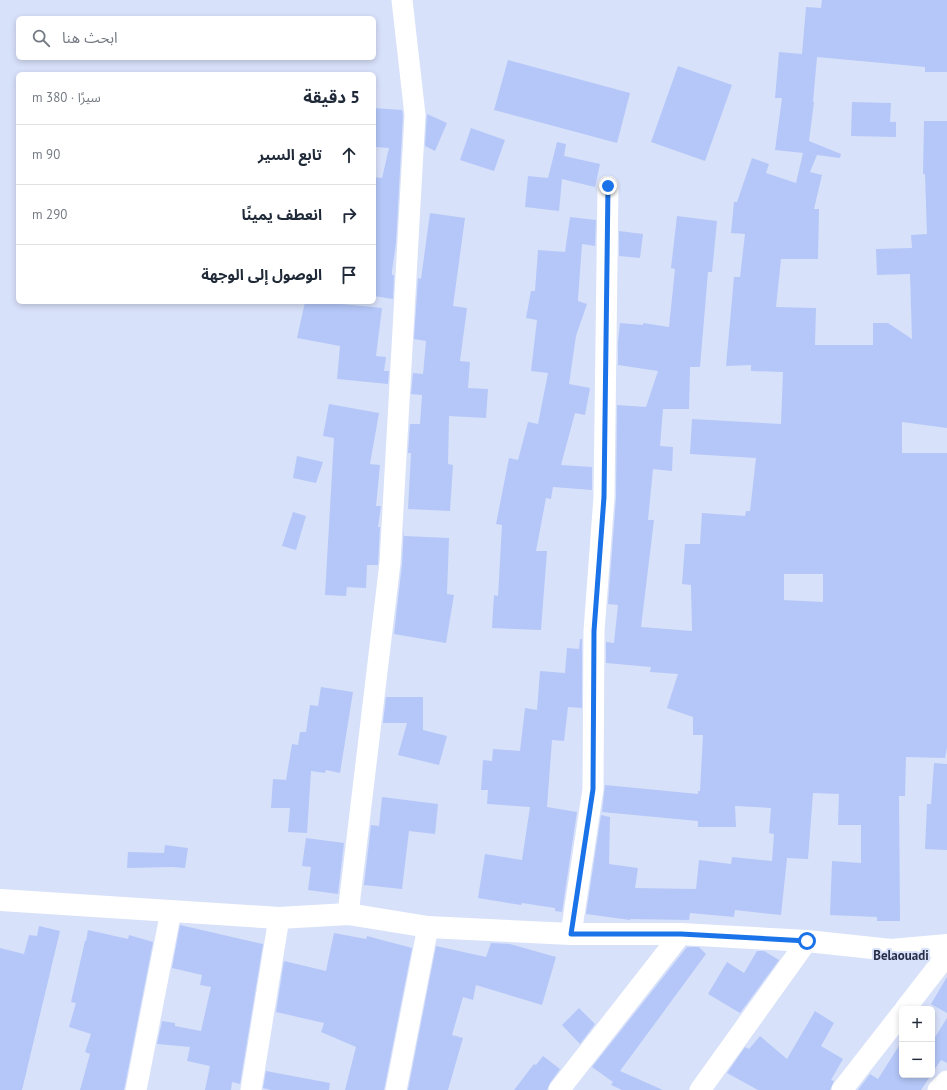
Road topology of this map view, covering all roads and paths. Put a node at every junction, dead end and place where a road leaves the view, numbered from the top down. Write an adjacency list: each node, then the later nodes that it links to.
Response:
1 (402, 0): 5 (street)
2 (608, 186): 8 (street)
3 (0, 900): 4 (main road)
4 (170, 911): 6 (main road); 15 (street)
5 (348, 914): 6 (main road); 7 (main road)
6 (279, 918): 16 (street)
7 (428, 927): 8 (main road); 17 (street)
8 (571, 934): 9 (main road)
9 (681, 934): 10 (main road); 18 (street)
10 (807, 941): 11 (main road); 19 (street)
11 (947, 945)
12 (947, 955): 13 (street)
13 (907, 1006)
14 (899, 1017): 20 (street)
15 (136, 1090)
16 (251, 1090)
17 (396, 1090)
18 (559, 1090)
19 (700, 1090)
20 (842, 1090)

